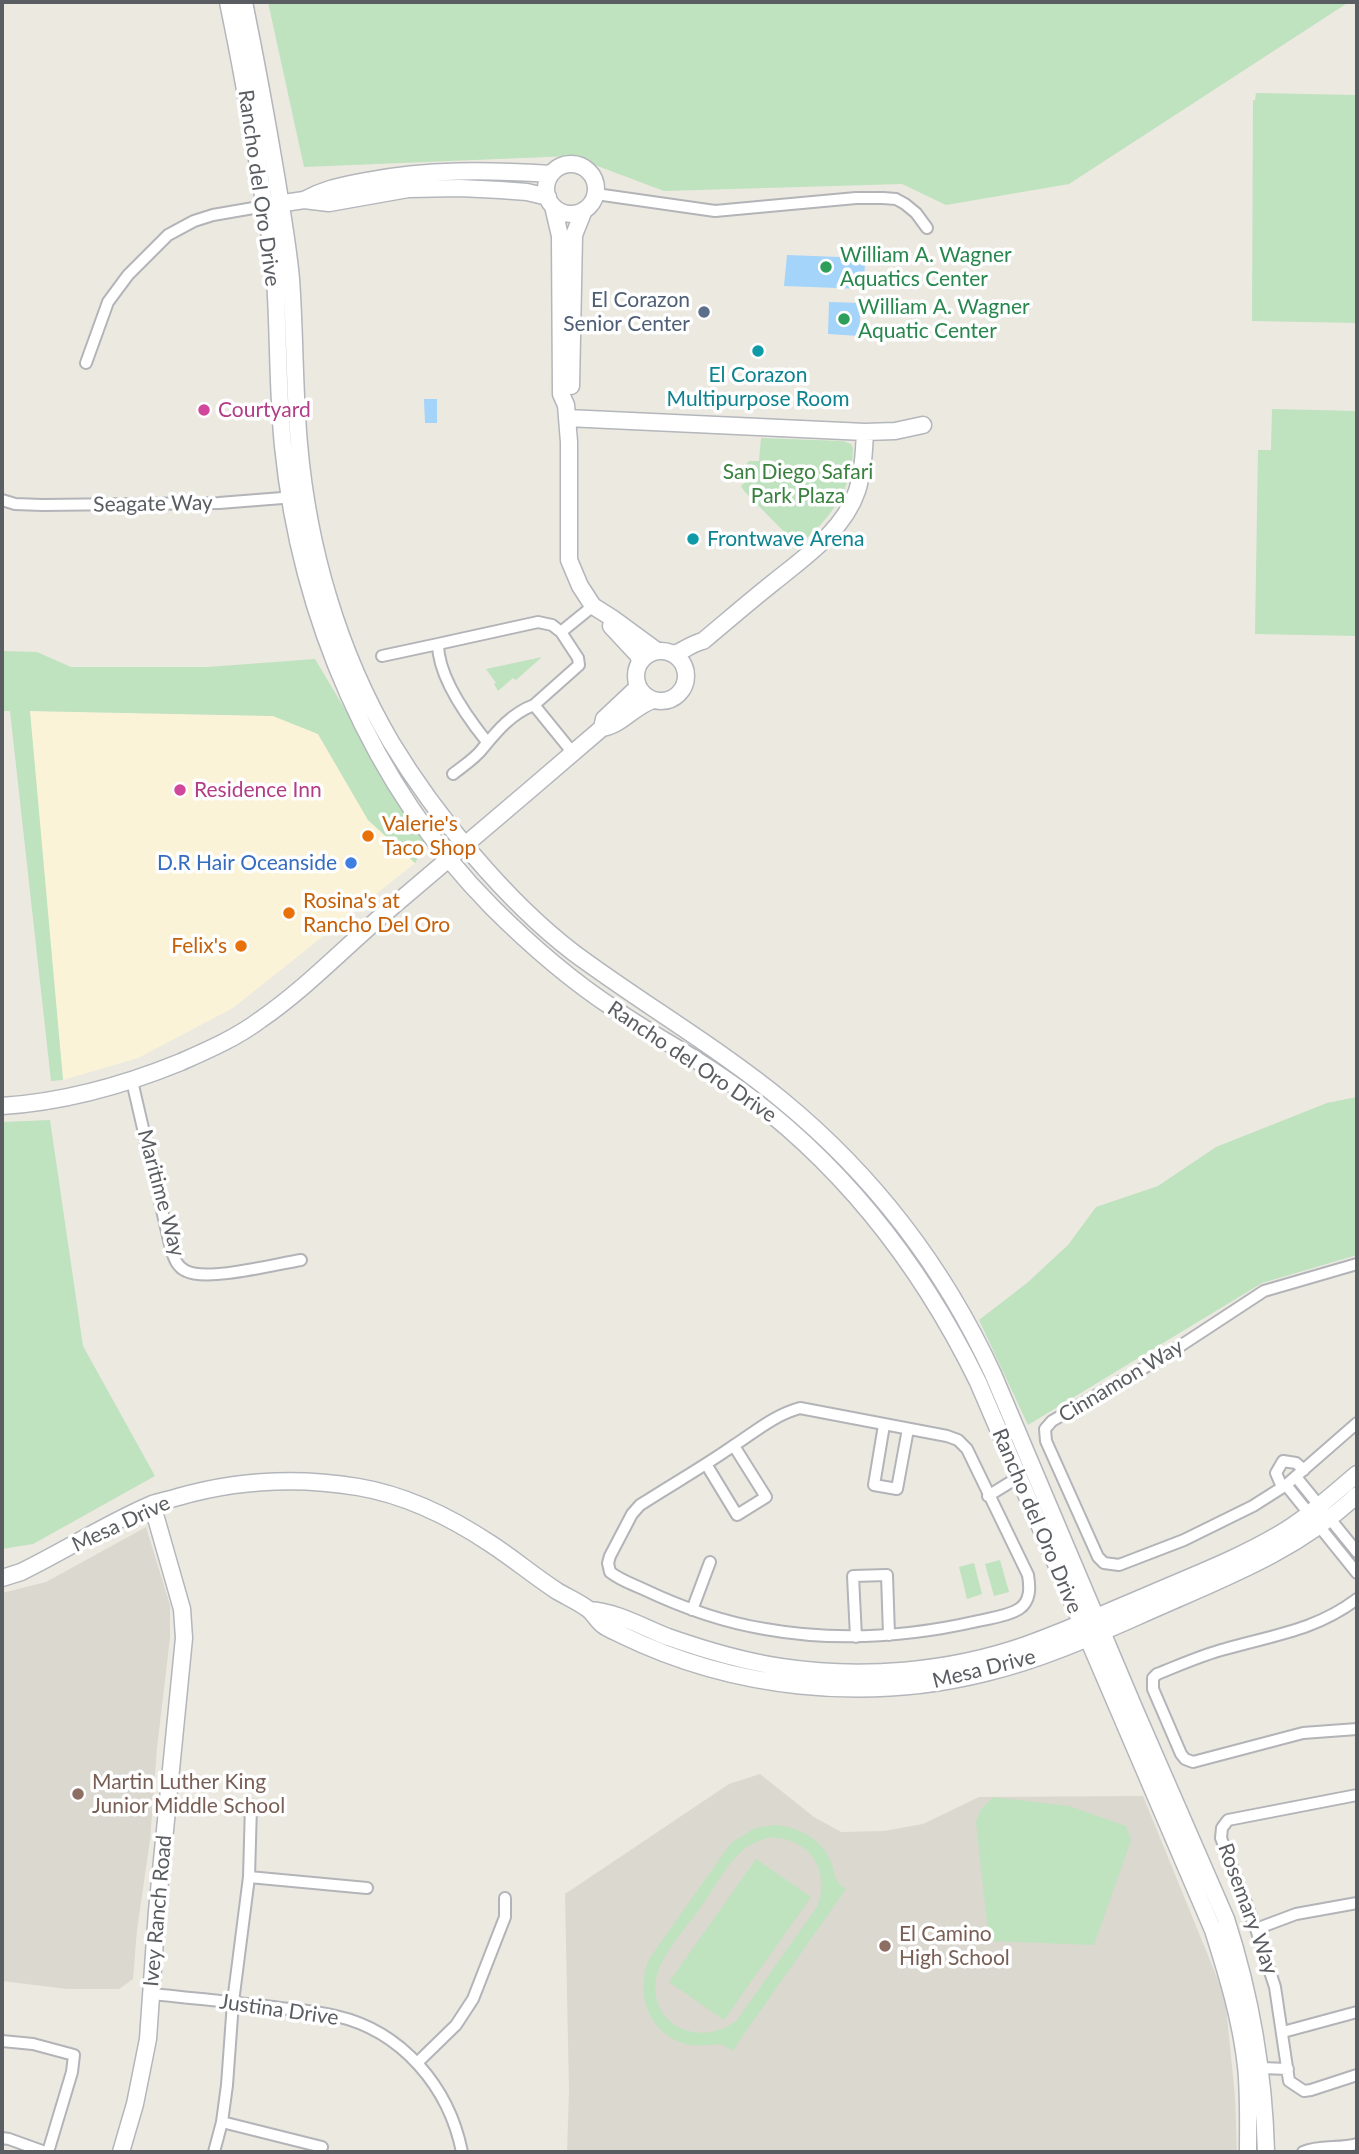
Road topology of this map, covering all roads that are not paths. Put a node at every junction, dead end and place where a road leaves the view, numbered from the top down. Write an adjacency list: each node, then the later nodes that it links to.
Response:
1 (228, 2): 7 (main road, Rancho del Oro Drive)
2 (244, 2): 7 (main road, Rancho del Oro Drive)
3 (551, 174): 4 (main road); 5 (main road); 6 (main road)
4 (596, 194): 8 (main road); 9 (street)
5 (304, 200): 6 (main road); 7 (main road)
6 (550, 201): 8 (main road); 11 (main road)
7 (273, 205): 10 (street); 14 (main road, Rancho del Oro Drive)
8 (584, 210): 11 (main road)
9 (927, 228)
10 (86, 363)
11 (566, 412): 13 (main road); 16 (main road)
12 (923, 425): 13 (main road)
13 (865, 432): 18 (main road)
14 (297, 496): 15 (street, Seagate Way); 32 (main road, Rancho del Oro Drive); 33 (main road, Rancho del Oro Drive)
15 (2, 500)
16 (598, 609): 17 (street); 20 (main road); 23 (main road)
17 (561, 632): 19 (street); 27 (street)
18 (703, 641): 21 (main road); 24 (main road)
19 (438, 644): 22 (street); 29 (street)
20 (657, 651): 21 (main road); 23 (main road)
21 (674, 654): 24 (main road)
22 (382, 656)
23 (640, 661): 25 (main road)
24 (685, 669): 26 (main road)
25 (638, 687): 26 (main road); 28 (main road)
26 (653, 700): 28 (main road)
27 (534, 705): 29 (street); 30 (street)
28 (603, 728): 30 (main road)
29 (487, 742): 31 (street)
30 (573, 753): 32 (main road)
31 (453, 774)
32 (465, 845): 33 (main road); 44 (main road, Rancho del Oro Drive)
33 (449, 858): 34 (main road); 38 (main road, Rancho del Oro Drive)
34 (132, 1081): 35 (main road); 36 (street, Maritime Way)
35 (2, 1106)
36 (301, 1260)
37 (1357, 1264): 48 (street, Cinnamon Way)
38 (994, 1421): 44 (main road); 47 (main road, Rancho del Oro Drive)
39 (1357, 1423): 45 (street, Cinnamon Way)
40 (884, 1424): 41 (street); 41 (street); 42 (street)
41 (908, 1429): 50 (street)
42 (734, 1446): 43 (street); 43 (street)
43 (706, 1464): 59 (street)
44 (1033, 1471): 52 (main road, Rancho del Oro Drive)
45 (1300, 1473): 48 (street, Cinnamon Way); 48 (street); 53 (street)
46 (1357, 1474): 53 (main road, Mesa Drive)
47 (1019, 1480): 50 (street); 52 (main road); 61 (main road, Rancho del Oro Drive)
48 (1284, 1486): 53 (street)
49 (1357, 1495): 53 (main road, Mesa Drive)
50 (988, 1496): 62 (street)
51 (152, 1504): 57 (main road, Mesa Drive); 61 (main road, Mesa Drive); 72 (main road, Ivey Ranch Road)
52 (1050, 1509): 60 (main road, Rancho del Oro Drive)
53 (1320, 1516): 54 (street); 56 (street); 60 (main road, Mesa Drive)
54 (1357, 1552)
55 (710, 1562): 59 (street)
56 (1357, 1573)
57 (2, 1578)
58 (1357, 1599): 64 (street)
59 (692, 1611): 63 (street)
60 (1100, 1624): 61 (main road, Mesa Drive); 78 (main road, Rancho del Oro Drive)
61 (1084, 1631): 89 (main road, Rancho del Oro Drive)
62 (889, 1635): 63 (street); 63 (street)
63 (856, 1637)
64 (1357, 1729)
65 (1357, 1795): 71 (street, Rosemary Way)
66 (251, 1805): 67 (street)
67 (249, 1877): 68 (street); 73 (street)
68 (367, 1888)
69 (505, 1898): 77 (street)
70 (1357, 1903): 71 (street)
71 (1256, 1929): 75 (street, Rosemary Way)
72 (151, 1994): 73 (street, Justina Drive); 86 (main road, Ivey Ranch Road)
73 (233, 2002): 77 (street, Justina Drive); 81 (street)
74 (1357, 2012): 75 (street)
75 (1283, 2032): 79 (street, Rosemary Way)
76 (2, 2041): 85 (street)
77 (417, 2063): 88 (street, Justina Drive)
78 (1261, 2068): 79 (street); 90 (main road, Rancho del Oro Drive)
79 (1288, 2068): 80 (street, Rosemary Way)
80 (1357, 2076)
81 (222, 2122): 84 (street); 87 (street)
82 (2, 2138): 85 (street)
83 (1357, 2144): 91 (street)
84 (322, 2147)
85 (47, 2152)
86 (121, 2152)
87 (214, 2152)
88 (462, 2152)
89 (1248, 2152)
90 (1266, 2152)
91 (1303, 2152)

